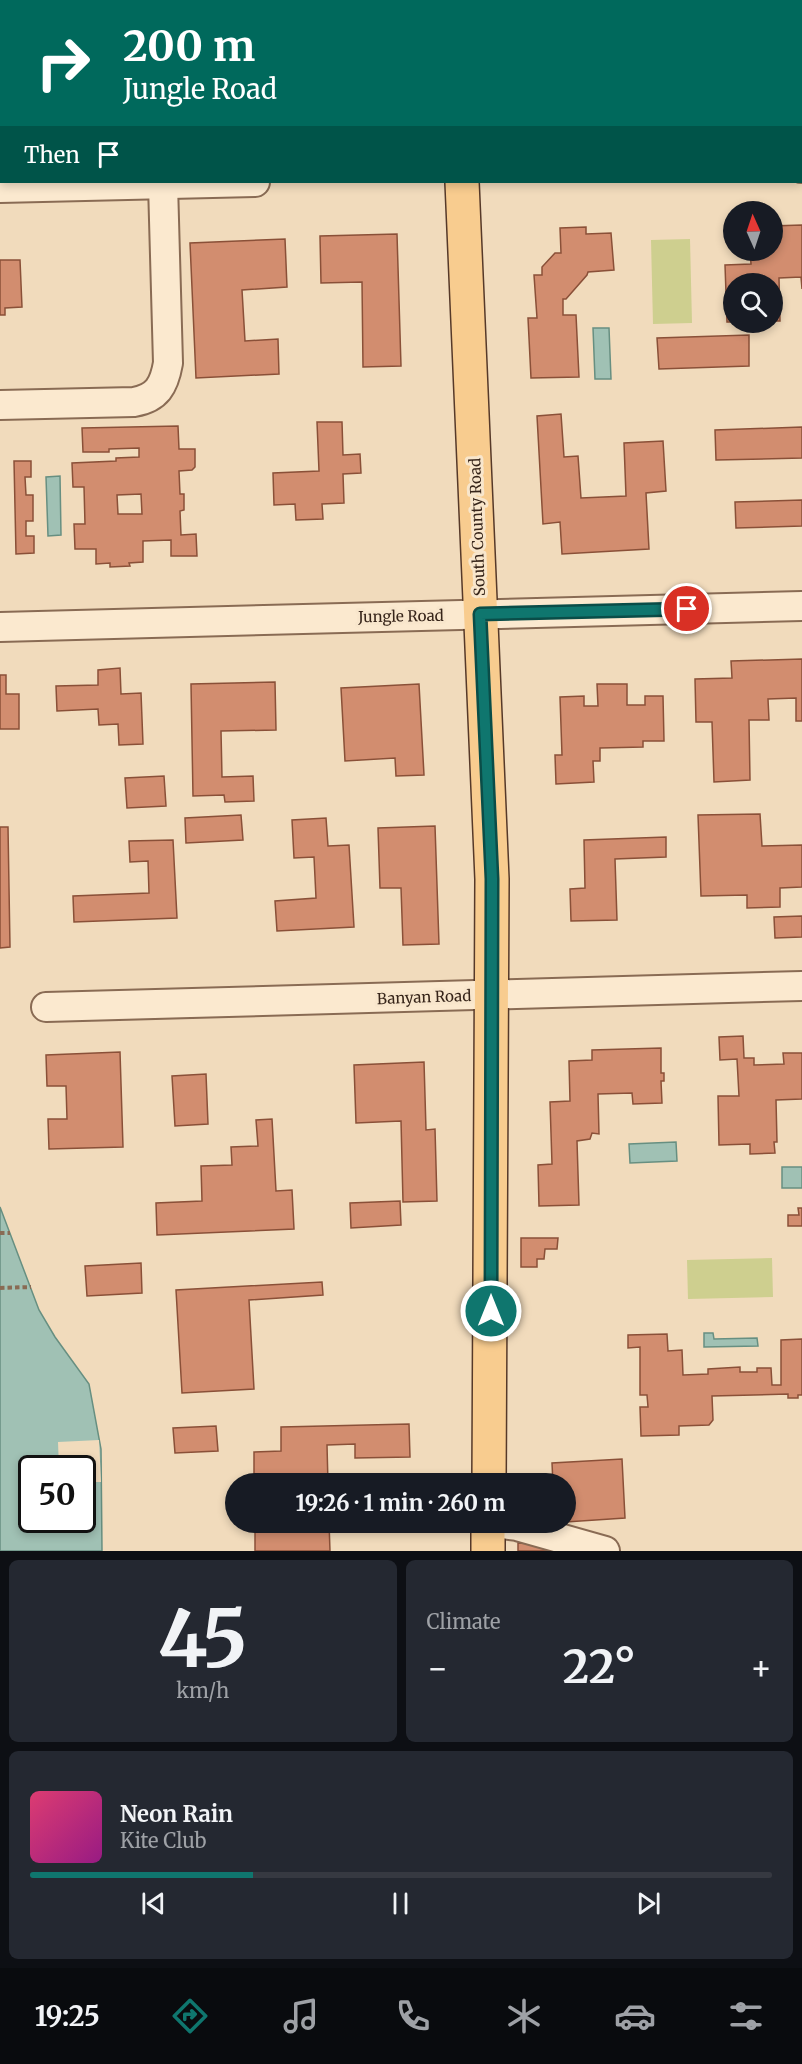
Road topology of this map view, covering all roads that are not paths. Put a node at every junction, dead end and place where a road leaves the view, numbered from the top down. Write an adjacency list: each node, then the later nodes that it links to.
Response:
1 (209, 183): 3 (street)
2 (462, 183): 7 (main road, South County Road)
3 (163, 184): 4 (street); 5 (street)
4 (0, 188)
5 (0, 405)
6 (802, 606): 7 (street, Jungle Road)
7 (480, 614): 8 (street, Jungle Road); 10 (main road, South County Road)
8 (0, 627)
9 (802, 986): 10 (street, Banyan Road)
10 (492, 995): 11 (street, Banyan Road); 12 (main road, South County Road)
11 (46, 1007)
12 (489, 1473)
13 (488, 1533): 15 (main road)
14 (539, 1533): 16 (street)
15 (488, 1551)
16 (605, 1551)

